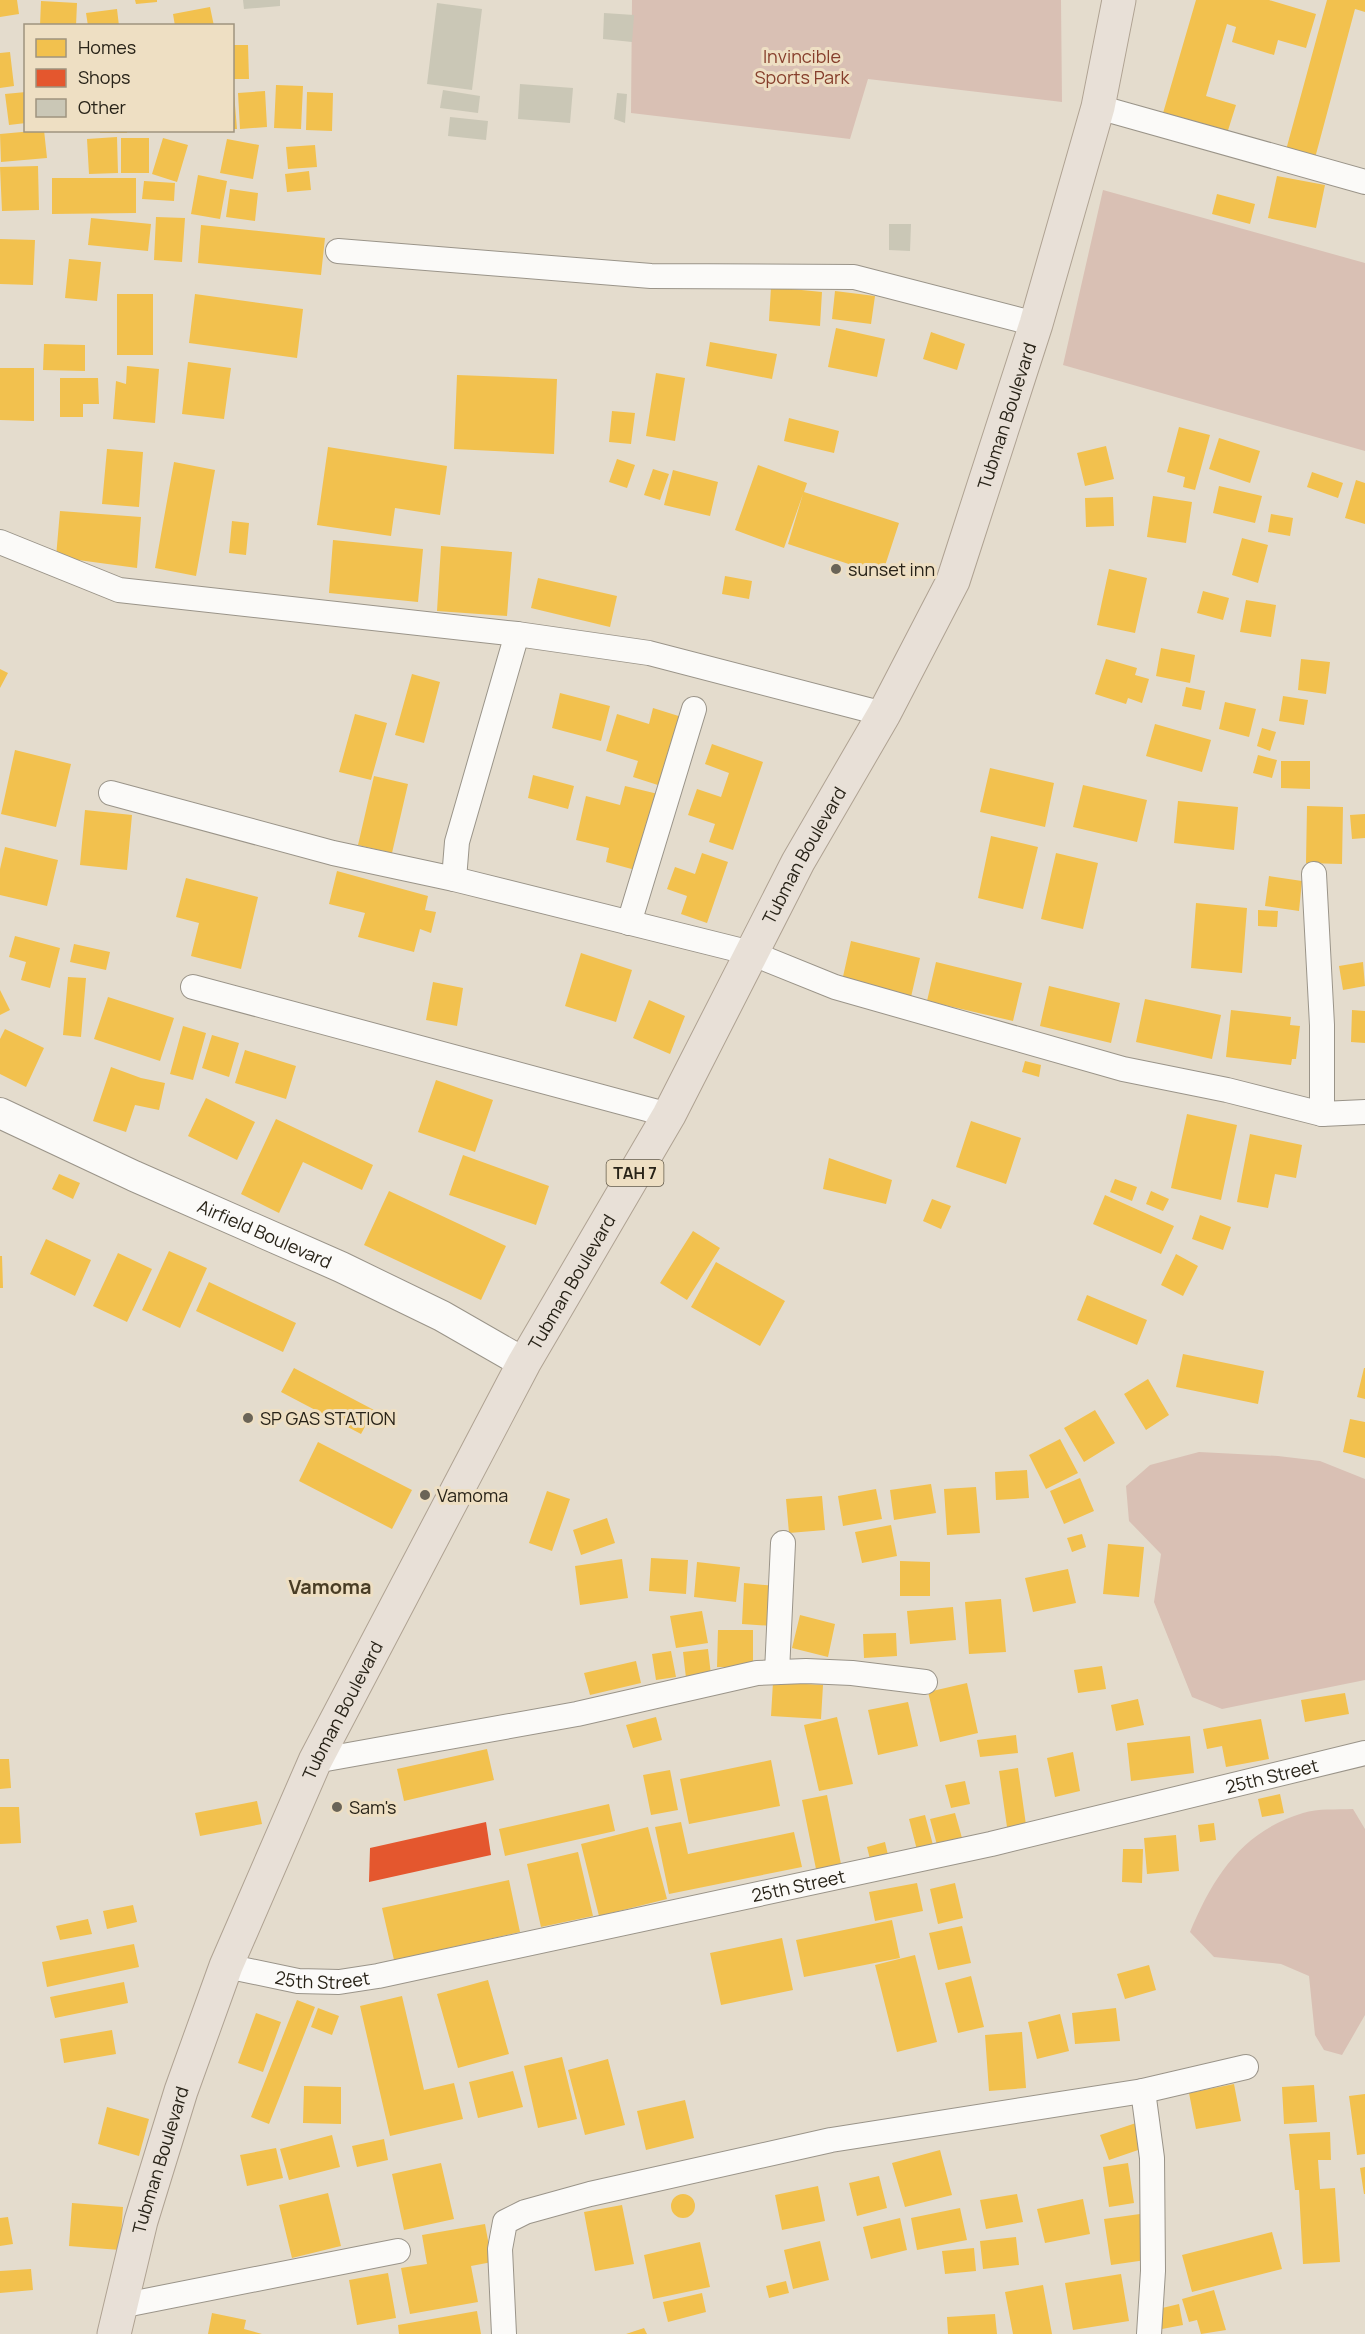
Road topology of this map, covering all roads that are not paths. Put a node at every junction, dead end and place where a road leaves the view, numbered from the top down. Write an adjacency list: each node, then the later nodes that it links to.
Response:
1 (1119, 0): 2 (highway, Tubman Boulevard / TAH 7)
2 (1098, 107): 3 (street); 5 (highway, Tubman Boulevard / TAH 7)
3 (1365, 183)
4 (338, 250): 5 (street)
5 (1036, 324): 9 (highway, Tubman Boulevard / TAH 7)
6 (0, 542): 7 (street)
7 (517, 634): 9 (street); 12 (street)
8 (694, 709): 13 (street)
9 (884, 714): 14 (highway, Tubman Boulevard / TAH 7)
10 (111, 793): 12 (street)
11 (1314, 874): 18 (street)
12 (454, 879): 13 (street)
13 (629, 923): 14 (street)
14 (751, 953): 18 (street); 19 (highway, Tubman Boulevard / TAH 7)
15 (193, 987): 19 (street)
16 (1365, 1112): 18 (street)
17 (0, 1113): 20 (street, Airfield Boulevard)
18 (1322, 1114)
19 (669, 1115): 20 (highway, Tubman Boulevard / TAH 7)
20 (524, 1363): 25 (highway, Tubman Boulevard / TAH 7)
21 (783, 1543): 22 (street)
22 (777, 1672): 23 (street); 25 (street)
23 (925, 1682)
24 (1365, 1753): 26 (street, 25th Street)
25 (315, 1761): 26 (highway, Tubman Boulevard / TAH 7)
26 (226, 1966): 30 (highway, Tubman Boulevard / TAH 7)
27 (1246, 2067): 28 (street)
28 (1143, 2091): 31 (street); 32 (street)
29 (398, 2251): 30 (street)
30 (117, 2320)
31 (504, 2334)
32 (1149, 2334)

